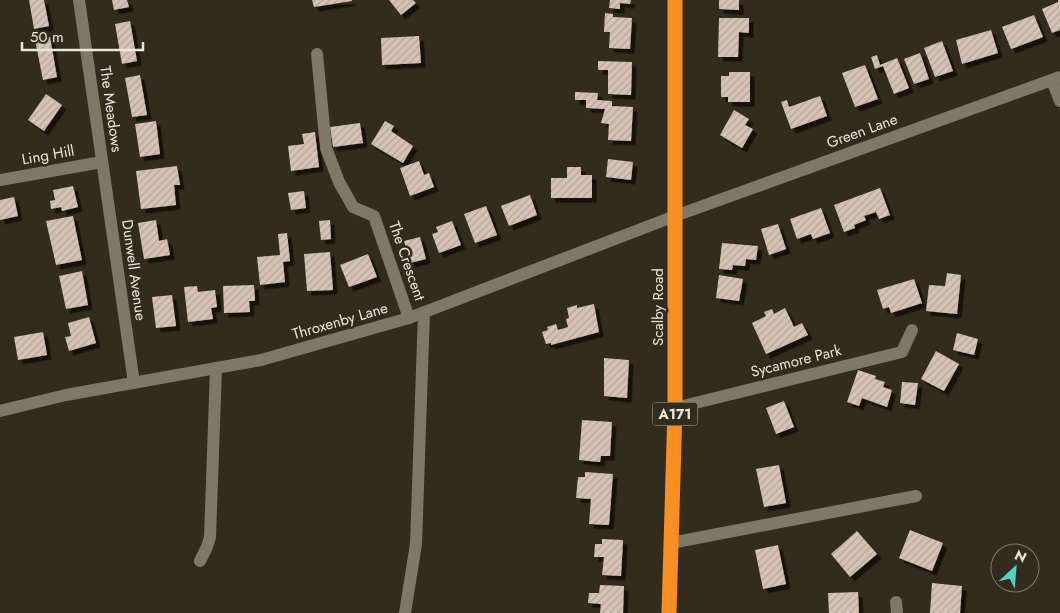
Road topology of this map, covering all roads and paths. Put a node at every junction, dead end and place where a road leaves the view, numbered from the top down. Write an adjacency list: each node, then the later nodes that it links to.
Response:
1 (79, 0): 6 (street, The Meadows)
2 (675, 0): 8 (highway, Scalby Road / A171)
3 (317, 54): 10 (street, The Crescent)
4 (1056, 78): 5 (street); 8 (street, Green Lane)
5 (1060, 101)
6 (102, 162): 7 (street, Ling Hill); 15 (street, Dunwell Avenue)
7 (0, 180)
8 (675, 216): 9 (street, Throxenby Lane); 16 (highway, Scalby Road / A171)
9 (424, 312): 10 (street, Throxenby Lane); 21 (street)
10 (410, 318): 14 (street, Throxenby Lane)
11 (912, 330): 12 (street)
12 (902, 352): 13 (street); 16 (street, Sycamore Park)
13 (901, 365)
14 (216, 368): 15 (street, Throxenby Lane); 20 (street)
15 (134, 383): 17 (street, Throxenby Lane)
16 (675, 408): 19 (highway, Scalby Road / A171)
17 (0, 411)
18 (916, 496): 19 (street)
19 (671, 543): 22 (highway, Scalby Road / A171)
20 (200, 561)
21 (406, 613)
22 (669, 613)

